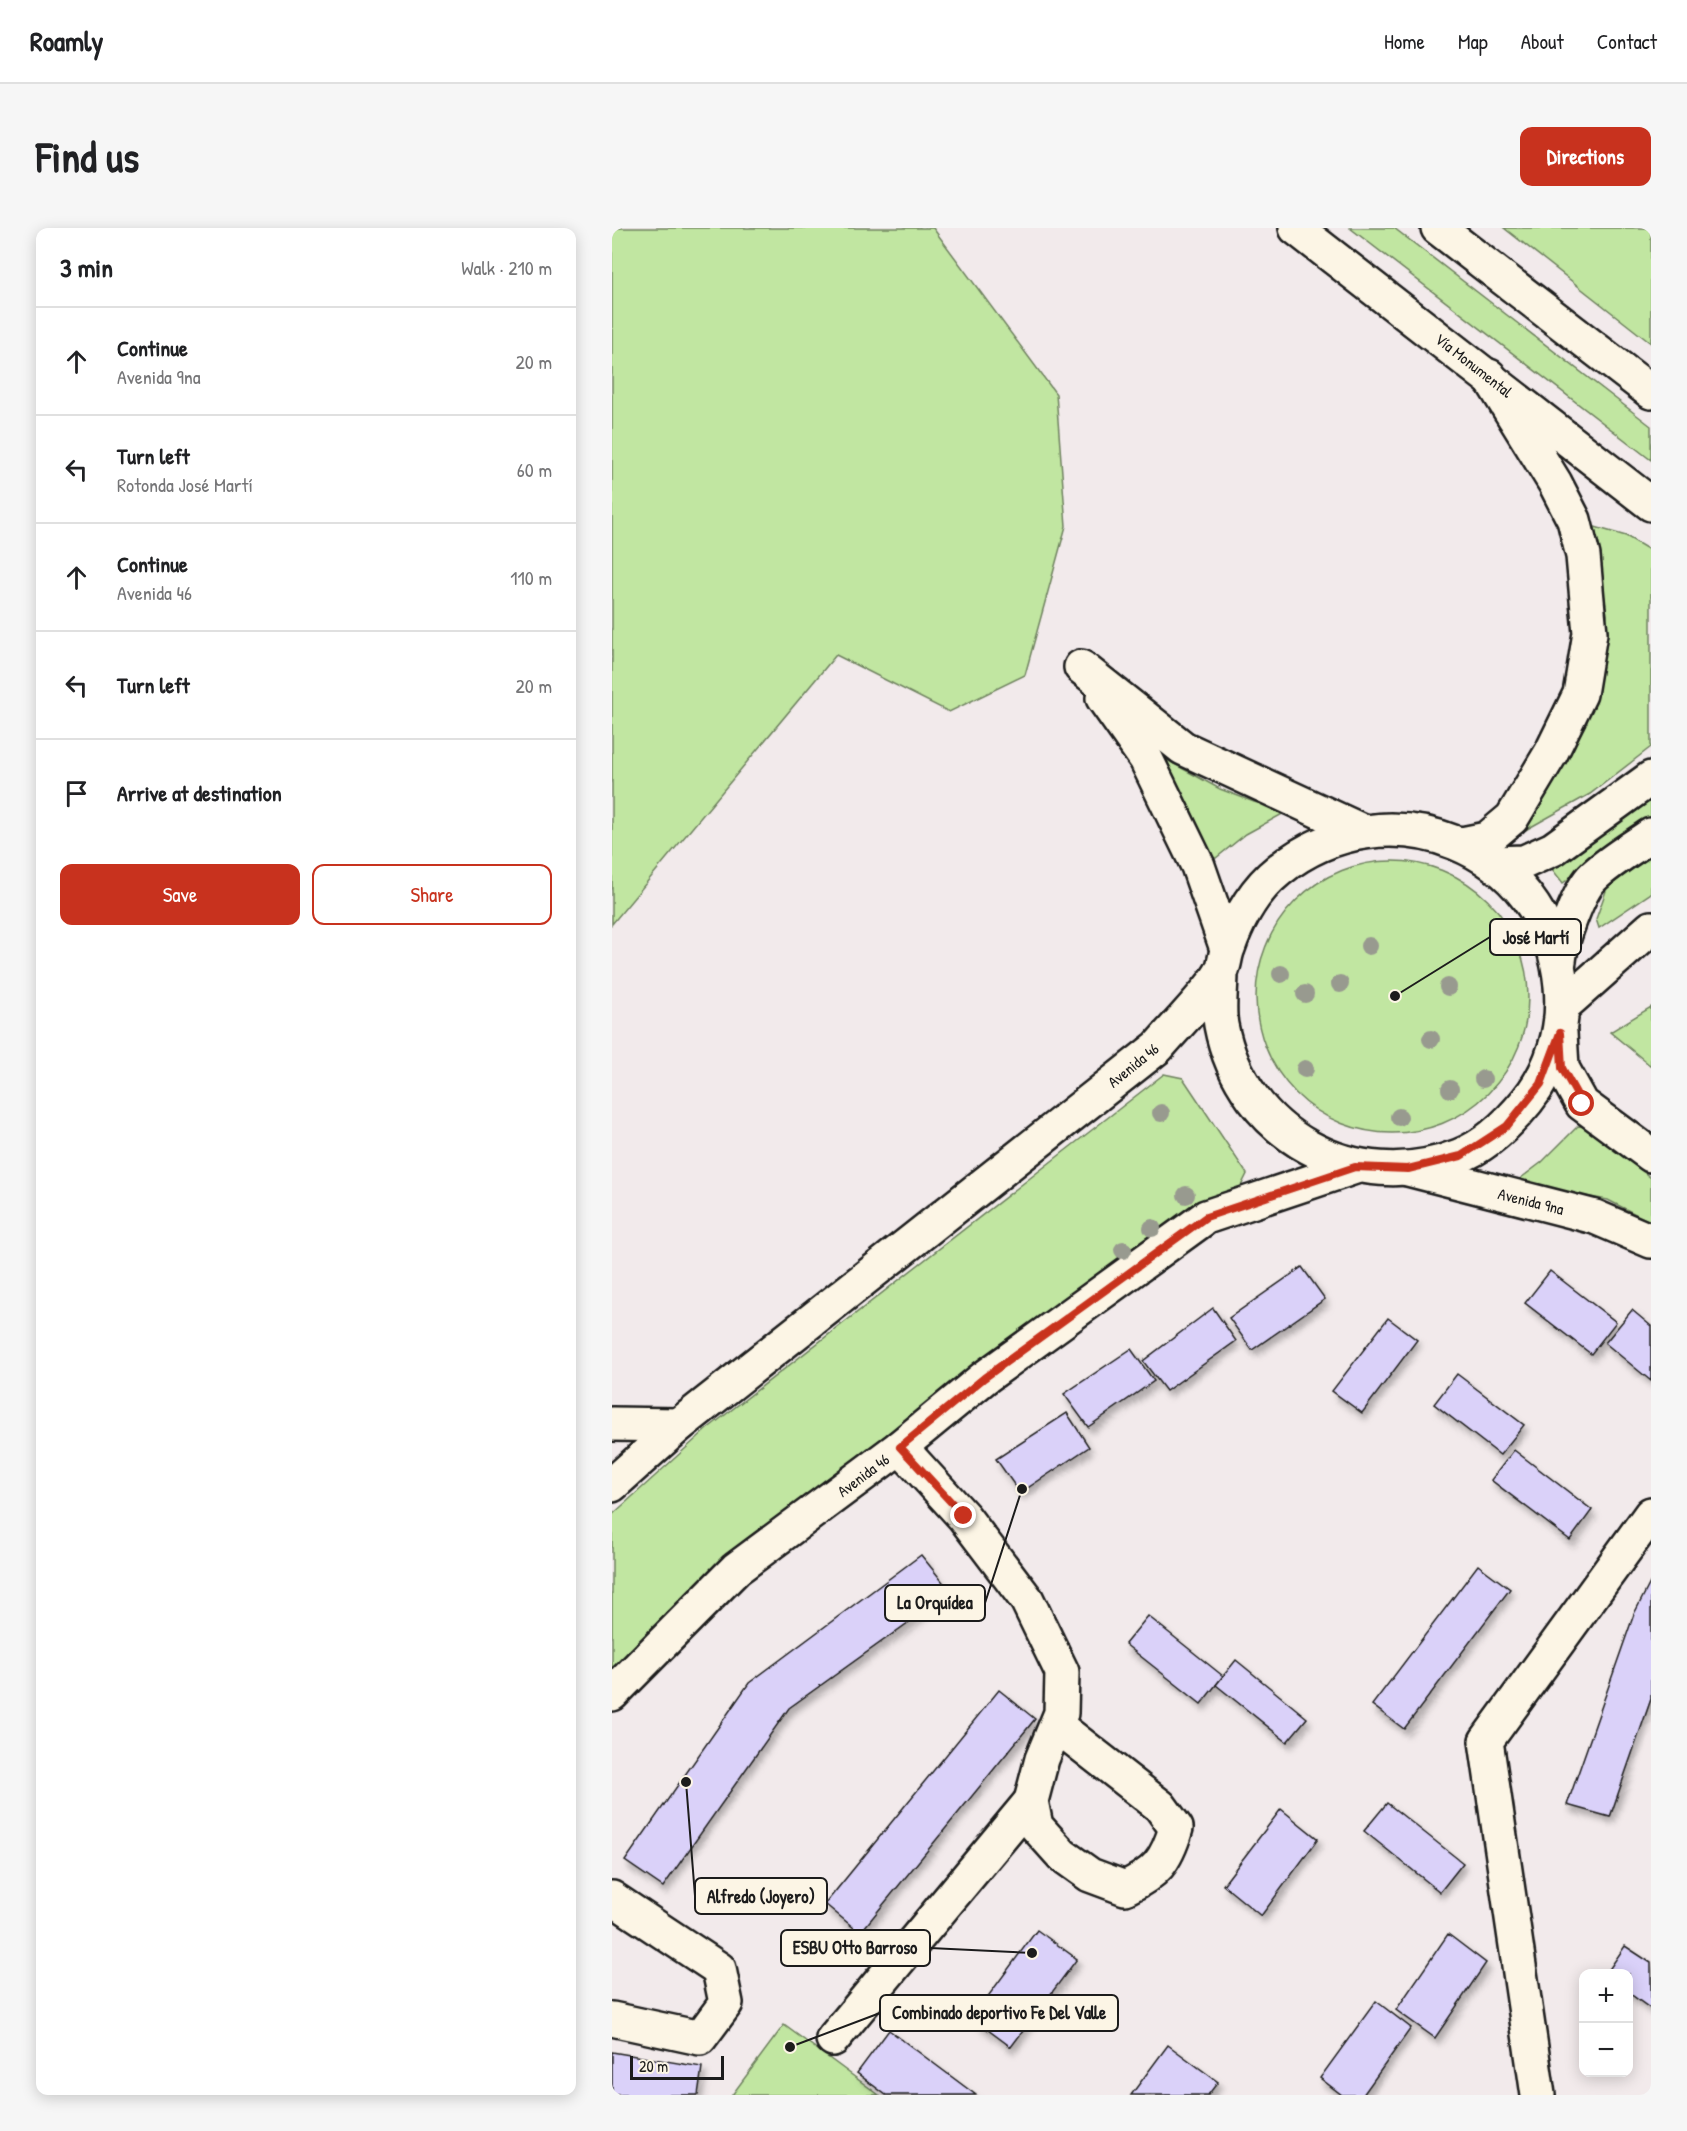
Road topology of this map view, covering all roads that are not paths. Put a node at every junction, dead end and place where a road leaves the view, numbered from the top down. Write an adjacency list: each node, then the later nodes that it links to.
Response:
1 (1296, 228): 3 (main road, Vía Monumental)
2 (1438, 228): 4 (main road)
3 (1489, 376): 5 (main road, Vía Monumental); 9 (main road)
4 (1651, 392)
5 (1651, 504)
6 (1651, 778): 10 (main road)
7 (1362, 831): 9 (main road); 12 (main road); 12 (main road)
8 (1651, 835): 13 (main road)
9 (1462, 844): 10 (main road)
10 (1494, 863): 13 (main road)
11 (1651, 928): 14 (main road)
12 (1224, 961): 16 (main road); 20 (main road, Avenida 46)
13 (1559, 961): 14 (main road)
14 (1561, 1020): 15 (main road); 17 (main road)
15 (1651, 1155)
16 (1355, 1167): 17 (main road); 21 (main road, Avenida 46)
17 (1408, 1169): 18 (main road, Avenida 9na)
18 (1651, 1241)
19 (612, 1424): 20 (main road)
20 (679, 1425): 22 (main road, Avenida 46)
21 (900, 1447): 24 (main road, Avenida 46); 25 (main road)
22 (612, 1485)
23 (1651, 1514): 30 (main road)
24 (612, 1694)
25 (1056, 1725): 26 (main road); 26 (main road)
26 (1031, 1801): 29 (main road)
27 (612, 1898): 28 (main road)
28 (612, 2019)
29 (833, 2039)
30 (1538, 2095)

